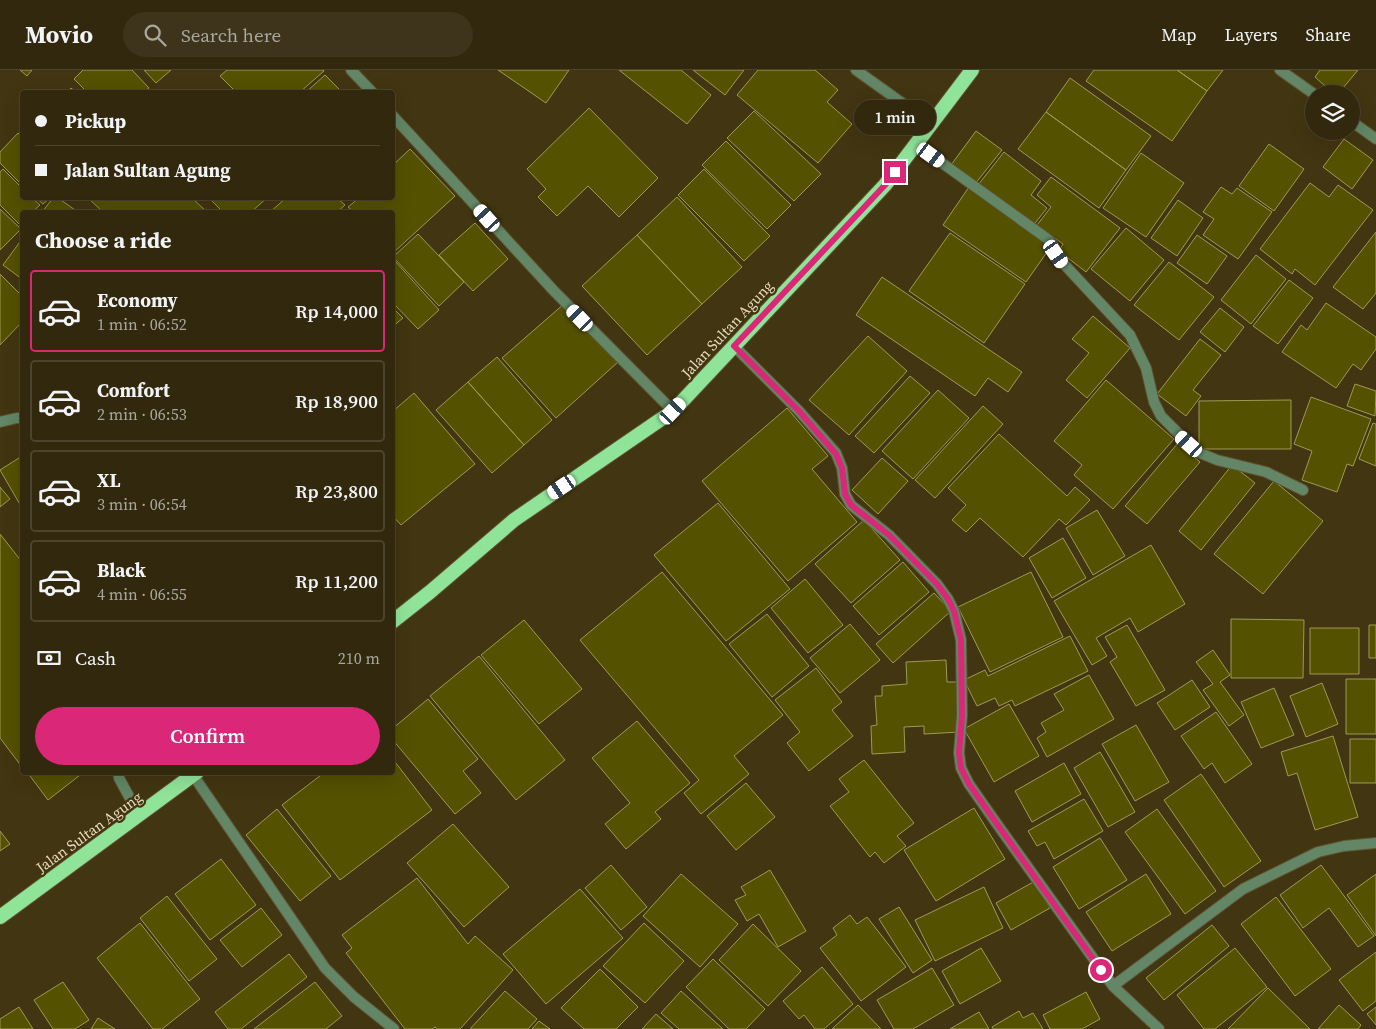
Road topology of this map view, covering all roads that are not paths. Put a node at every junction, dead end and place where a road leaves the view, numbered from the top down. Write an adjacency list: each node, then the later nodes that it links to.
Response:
1 (351, 70): 6 (street)
2 (856, 70): 8 (street)
3 (972, 70): 8 (highway, Jalan Sultan Agung)
4 (1280, 70): 5 (street)
5 (1305, 88)
6 (370, 90)
7 (395, 118): 13 (street)
8 (930, 123): 11 (highway, Jalan Sultan Agung)
9 (1360, 127): 10 (street)
10 (1376, 139)
11 (917, 145): 12 (highway, Jalan Sultan Agung); 16 (street)
12 (734, 346): 13 (highway, Jalan Sultan Agung); 24 (street)
13 (673, 411): 17 (highway, Jalan Sultan Agung)
14 (20, 418): 15 (street)
15 (0, 422)
16 (1303, 490)
17 (395, 620)
18 (118, 775): 21 (street)
19 (194, 775): 21 (highway, Jalan Sultan Agung)
20 (196, 775): 25 (street)
21 (139, 815): 23 (highway, Jalan Sultan Agung)
22 (1376, 843): 24 (street)
23 (0, 917)
24 (1113, 986): 26 (street)
25 (394, 1029)
26 (1158, 1029)

